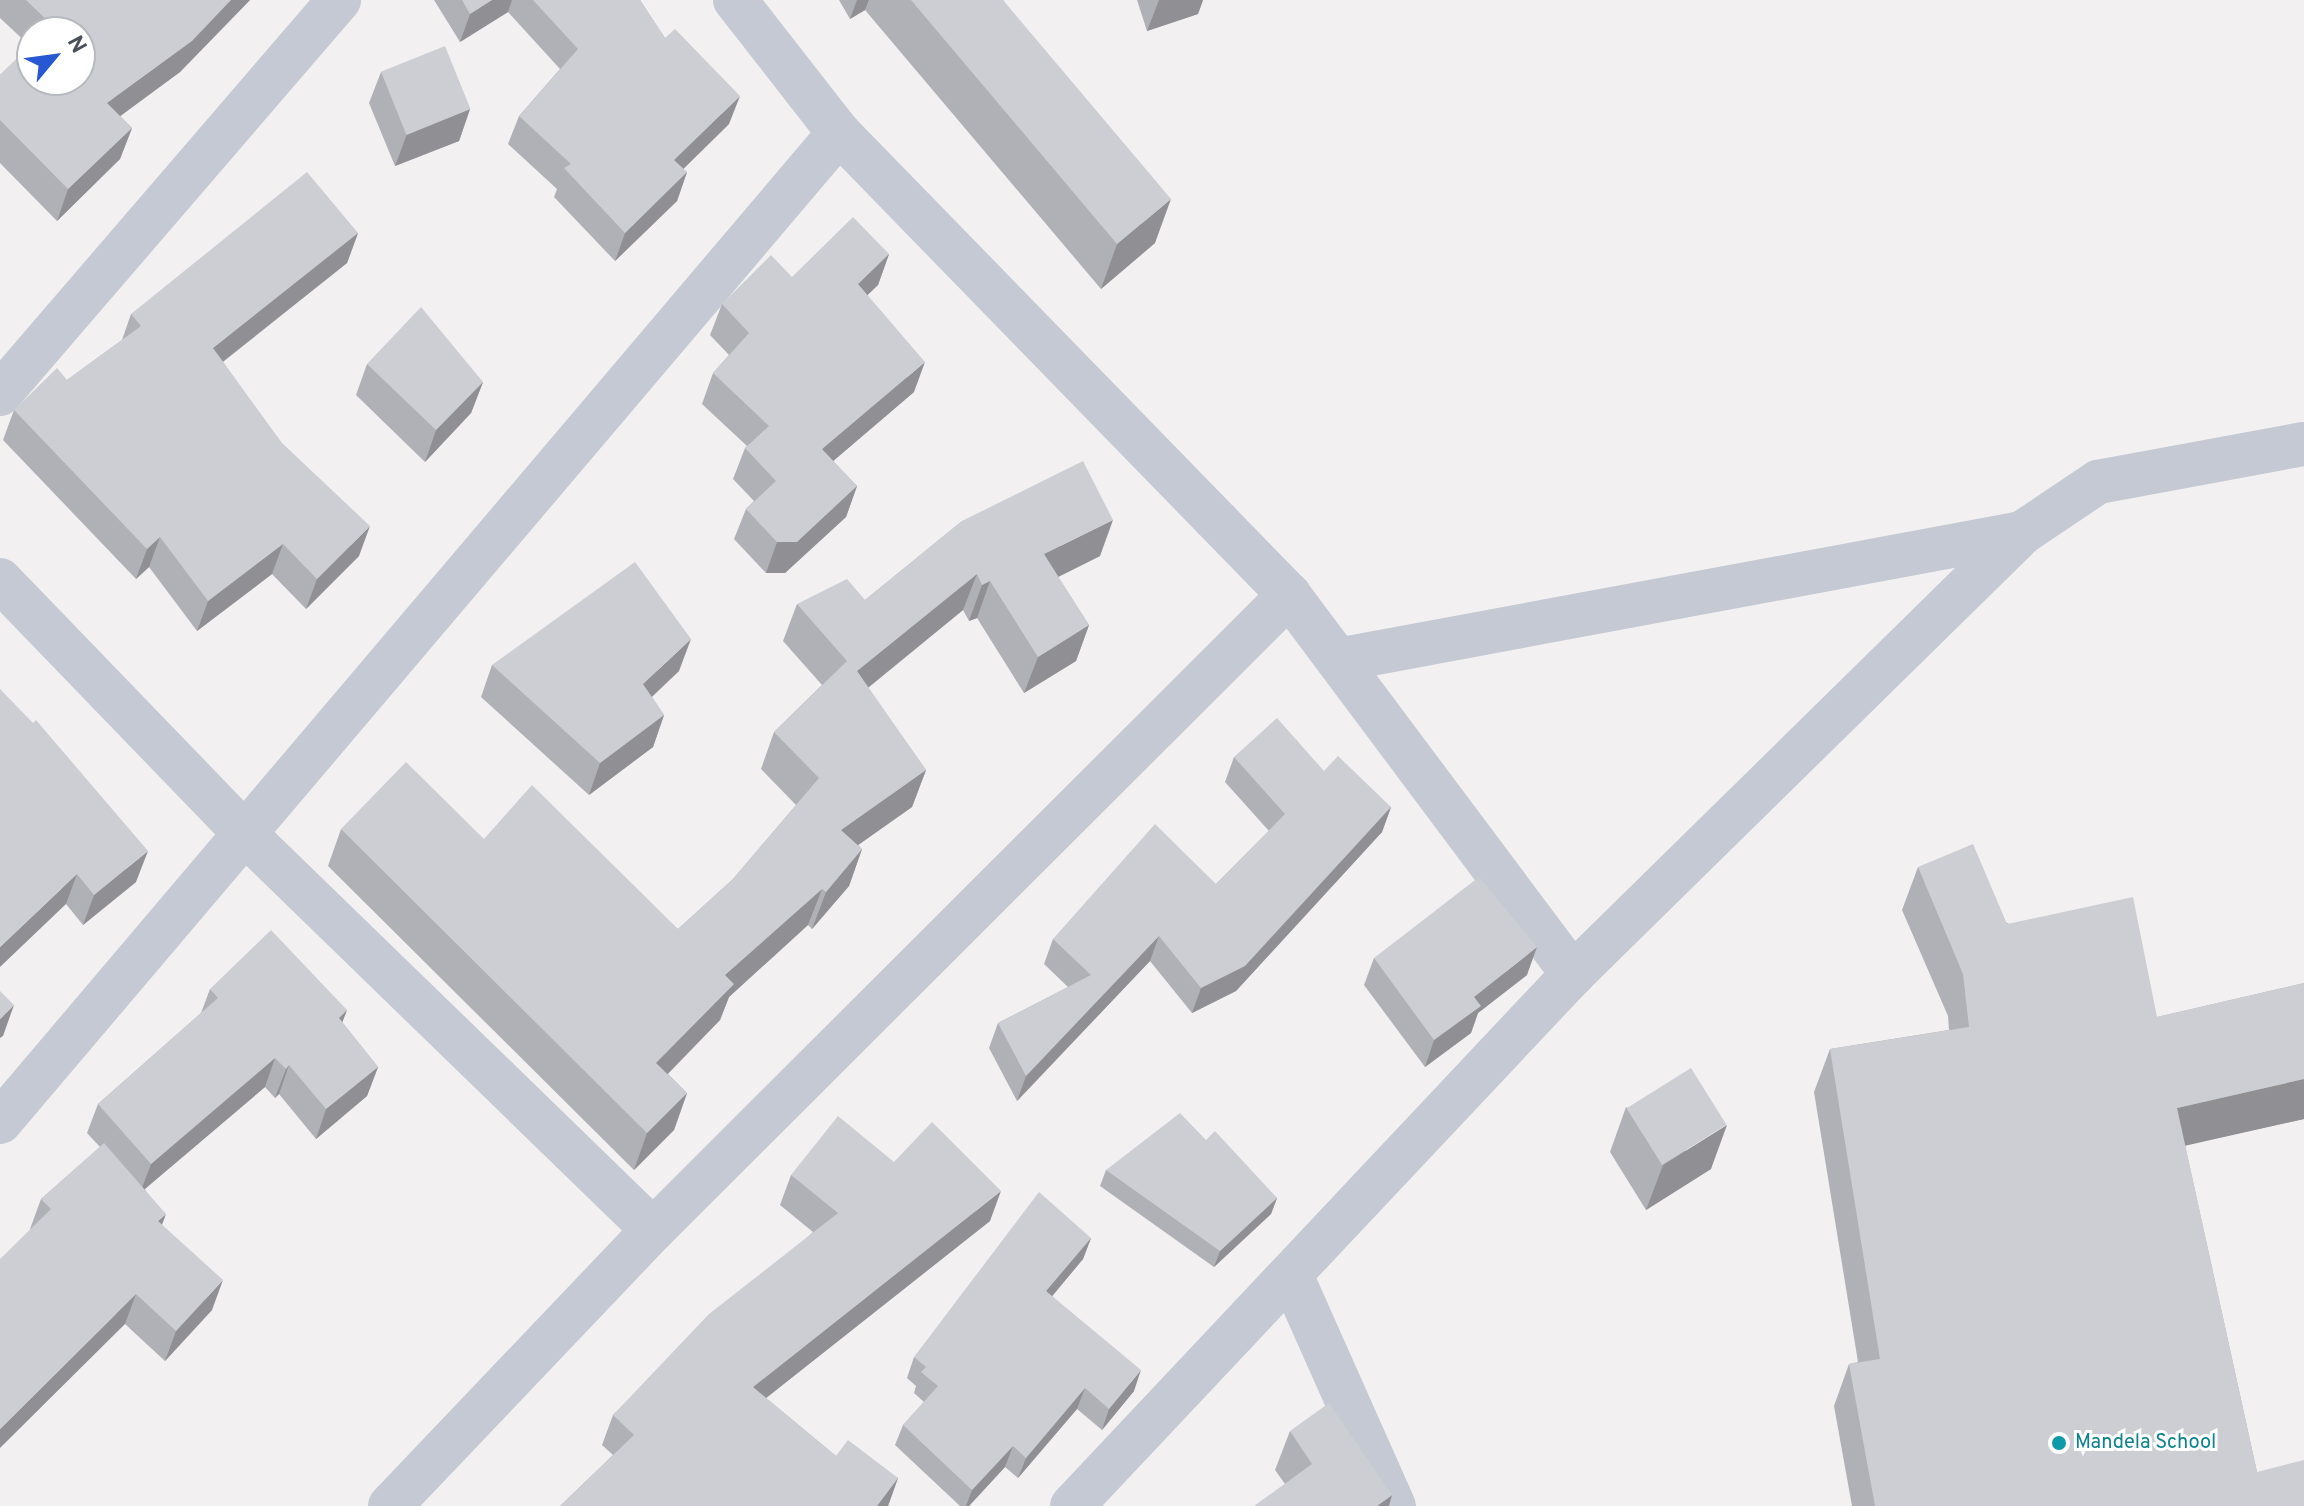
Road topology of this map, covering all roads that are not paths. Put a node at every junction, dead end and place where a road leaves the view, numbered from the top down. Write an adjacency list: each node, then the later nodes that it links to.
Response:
1 (339, 0): 4 (street)
2 (735, 0): 3 (street)
3 (839, 133): 8 (street); 10 (street)
4 (0, 394)
5 (2304, 444): 6 (street)
6 (2022, 533): 9 (street); 11 (street)
7 (0, 580): 10 (street)
8 (1289, 595): 9 (street); 13 (street)
9 (1338, 660): 11 (street)
10 (243, 832): 12 (street); 13 (street)
11 (1573, 974): 14 (street)
12 (0, 1122)
13 (653, 1230): 15 (street)
14 (1291, 1275): 16 (street); 17 (street)
15 (390, 1506)
16 (1072, 1506)
17 (1394, 1506)

